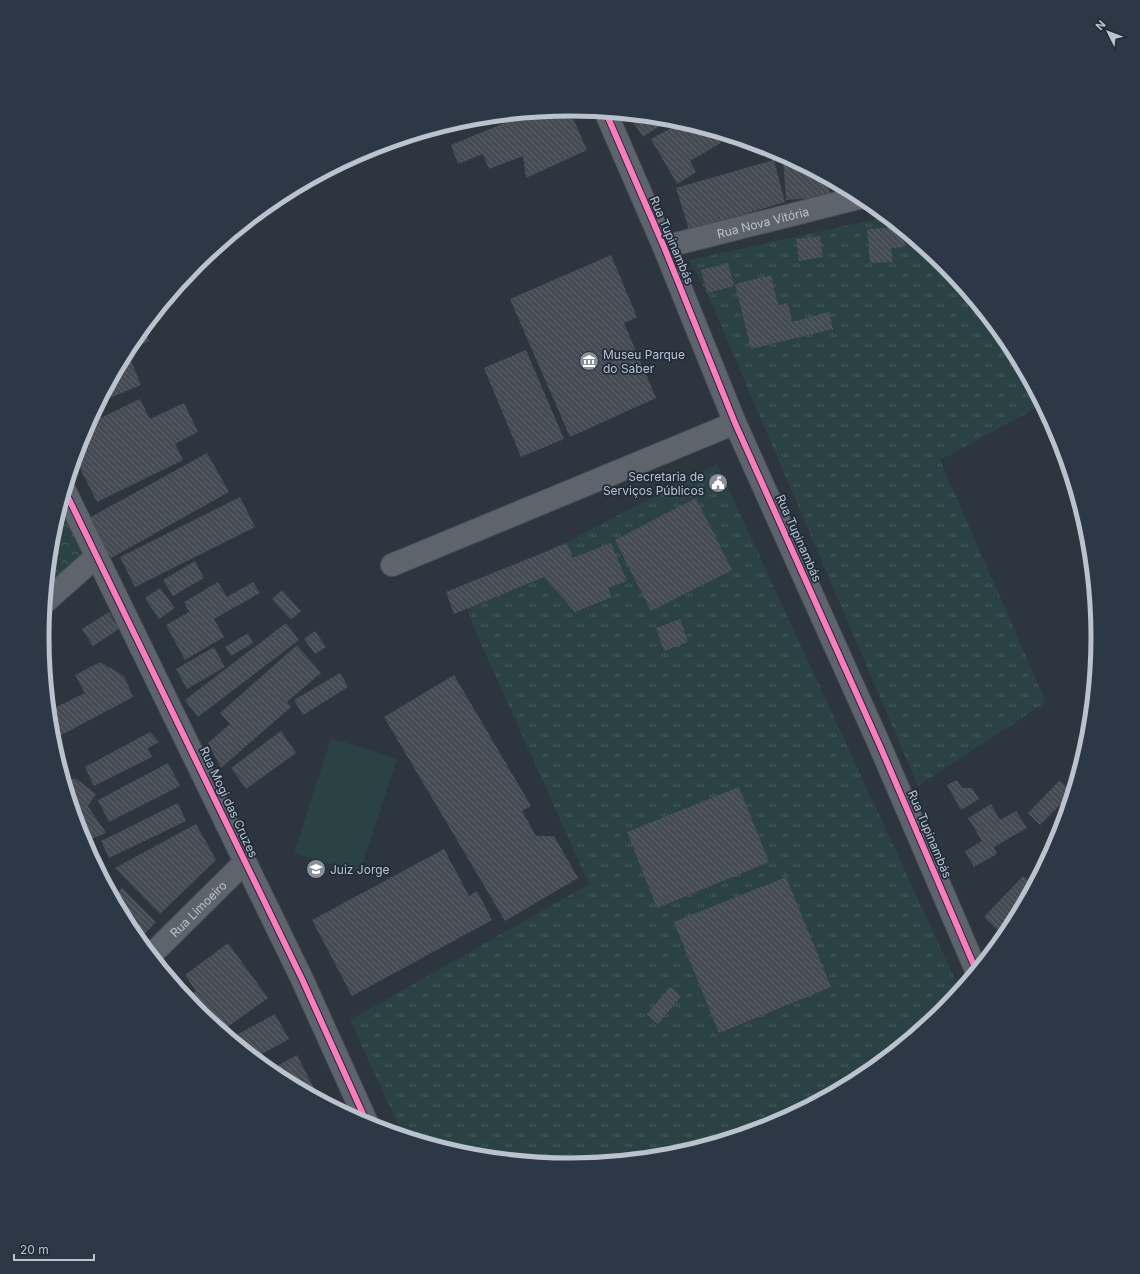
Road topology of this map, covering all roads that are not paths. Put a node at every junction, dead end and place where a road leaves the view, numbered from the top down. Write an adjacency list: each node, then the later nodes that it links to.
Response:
1 (608, 117): 3 (street, Rua Tupinambás)
2 (852, 200): 3 (street, Rua Nova Vitória)
3 (664, 247): 4 (street, Rua Tupinambás)
4 (735, 423): 7 (street); 11 (street, Rua Tupinambás)
5 (68, 498): 6 (street, Rua Mogi das Cruzes)
6 (97, 556): 8 (street); 9 (street, Rua Mogi das Cruzes)
7 (392, 565)
8 (51, 597)
9 (245, 862): 10 (street, Rua Limoeiro); 12 (street, Rua Mogi das Cruzes)
10 (155, 951)
11 (974, 965)
12 (363, 1115)

